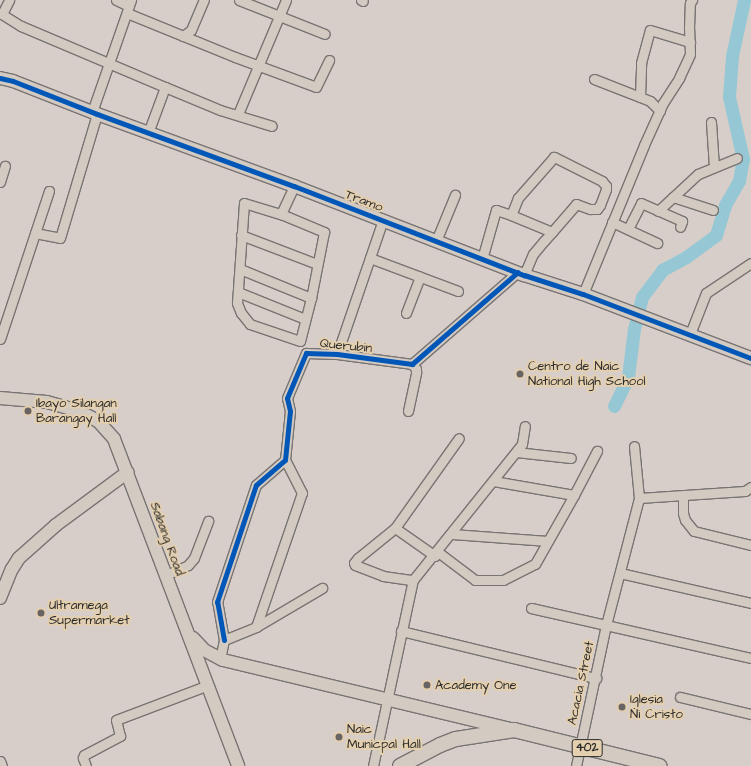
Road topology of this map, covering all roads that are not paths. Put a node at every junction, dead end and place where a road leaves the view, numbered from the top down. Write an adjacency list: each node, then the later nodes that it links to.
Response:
1 (9, 0): 8 (street)
2 (116, 0): 7 (street)
3 (204, 0): 11 (street)
4 (239, 0): 9 (street)
5 (286, 0): 9 (street)
6 (692, 0): 12 (street)
7 (129, 6): 11 (street); 14 (street)
8 (1, 14): 14 (street)
9 (279, 16): 10 (street); 15 (street)
10 (325, 34)
11 (183, 36): 15 (street)
12 (690, 42): 19 (street); 20 (street)
13 (329, 60): 15 (street)
14 (109, 62): 18 (street); 21 (street)
15 (258, 66): 22 (street)
16 (0, 78): 21 (street, Tramo)
17 (594, 79): 19 (street)
18 (165, 87): 22 (street); 25 (street)
19 (640, 97): 20 (street)
20 (660, 111): 39 (street)
21 (94, 113): 25 (street, Tramo); 43 (street)
22 (238, 114): 24 (street)
23 (711, 122): 28 (street)
24 (272, 126)
25 (148, 133): 30 (street, Tramo)
26 (737, 158): 28 (street)
27 (5, 166): 29 (street)
28 (714, 167): 33 (street)
29 (0, 182)
30 (294, 186): 36 (street); 38 (street, Tramo)
31 (49, 191): 43 (street)
32 (454, 195): 45 (street)
33 (673, 197): 34 (street); 35 (street)
34 (658, 210): 40 (street); 41 (street)
35 (713, 210)
36 (281, 214): 44 (street); 50 (street)
37 (511, 215): 42 (street); 42 (street); 48 (street)
38 (383, 220): 45 (street, Tramo); 47 (street)
39 (612, 222): 41 (street); 56 (street)
40 (680, 227)
41 (628, 229): 46 (street)
42 (552, 232): 52 (street)
43 (35, 233): 61 (street)
44 (241, 235): 50 (street); 51 (street)
45 (436, 241): 48 (street, Tramo)
46 (658, 243)
47 (370, 258): 53 (street); 64 (street)
48 (482, 258): 52 (street, Tramo)
49 (751, 263): 60 (street)
50 (317, 264): 57 (street)
51 (240, 269): 55 (street); 57 (street)
52 (521, 273): 56 (street, Tramo); 66 (street)
53 (420, 277): 54 (street); 58 (street)
54 (458, 291)
55 (238, 292): 59 (street); 62 (street)
56 (583, 294): 60 (street, Tramo)
57 (311, 298): 59 (street)
58 (406, 313)
59 (305, 319): 62 (street)
60 (690, 334): 65 (street, Tramo)
61 (0, 339)
62 (300, 341): 63 (street)
63 (306, 353): 64 (street, Querubin); 75 (street, Querubin)
64 (337, 354): 66 (street, Querubin)
65 (751, 358)
66 (412, 364): 68 (street)
67 (0, 398): 76 (street, Sabang Road / 402)
68 (408, 411)
69 (526, 426): 73 (street)
70 (459, 438): 83 (street)
71 (634, 446): 81 (street, Acacia Street)
72 (597, 451): 79 (street)
73 (516, 452): 74 (street); 77 (street)
74 (571, 458)
75 (285, 460): 96 (street); 99 (street)
76 (128, 472): 89 (street, Sabang Road / 402); 92 (street)
77 (493, 481): 79 (street); 84 (street)
78 (751, 487): 80 (street)
79 (574, 495): 85 (street)
80 (683, 496): 81 (street); 86 (street)
81 (639, 498): 88 (street, Acacia Street)
82 (208, 522): 89 (street)
83 (395, 528): 87 (street); 90 (street)
84 (452, 534): 85 (street); 87 (street)
85 (548, 541): 87 (street)
86 (751, 545)
87 (436, 554): 90 (street)
88 (620, 574): 93 (street); 95 (street, Acacia Street)
89 (166, 575): 97 (street, Sabang Road / 402)
90 (413, 580): 98 (street)
91 (322, 588): 96 (street)
92 (0, 598)
93 (751, 603)
94 (531, 608): 95 (street)
95 (606, 625): 100 (street); 102 (street, Acacia Street)
96 (256, 627): 99 (street)
97 (187, 629): 101 (street, 402); 103 (street, Sabang Road)
98 (401, 631): 102 (street); 105 (street)
99 (224, 640): 101 (street)
100 (751, 658)
101 (220, 659): 105 (street, 402)
102 (596, 678): 108 (street, Acacia Street)
103 (208, 685): 111 (street); 112 (street, Sabang Road)
104 (680, 697): 106 (street)
105 (387, 700): 107 (street, 402); 113 (street)
106 (751, 714)
107 (514, 730): 108 (main road, 402); 114 (main road)
108 (581, 747): 115 (street, Acacia Street); 116 (main road, 402)
109 (0, 761): 110 (street)
110 (2, 766)
111 (85, 766)
112 (238, 766)
113 (373, 766)
114 (400, 766)
115 (576, 766)
116 (660, 766)

